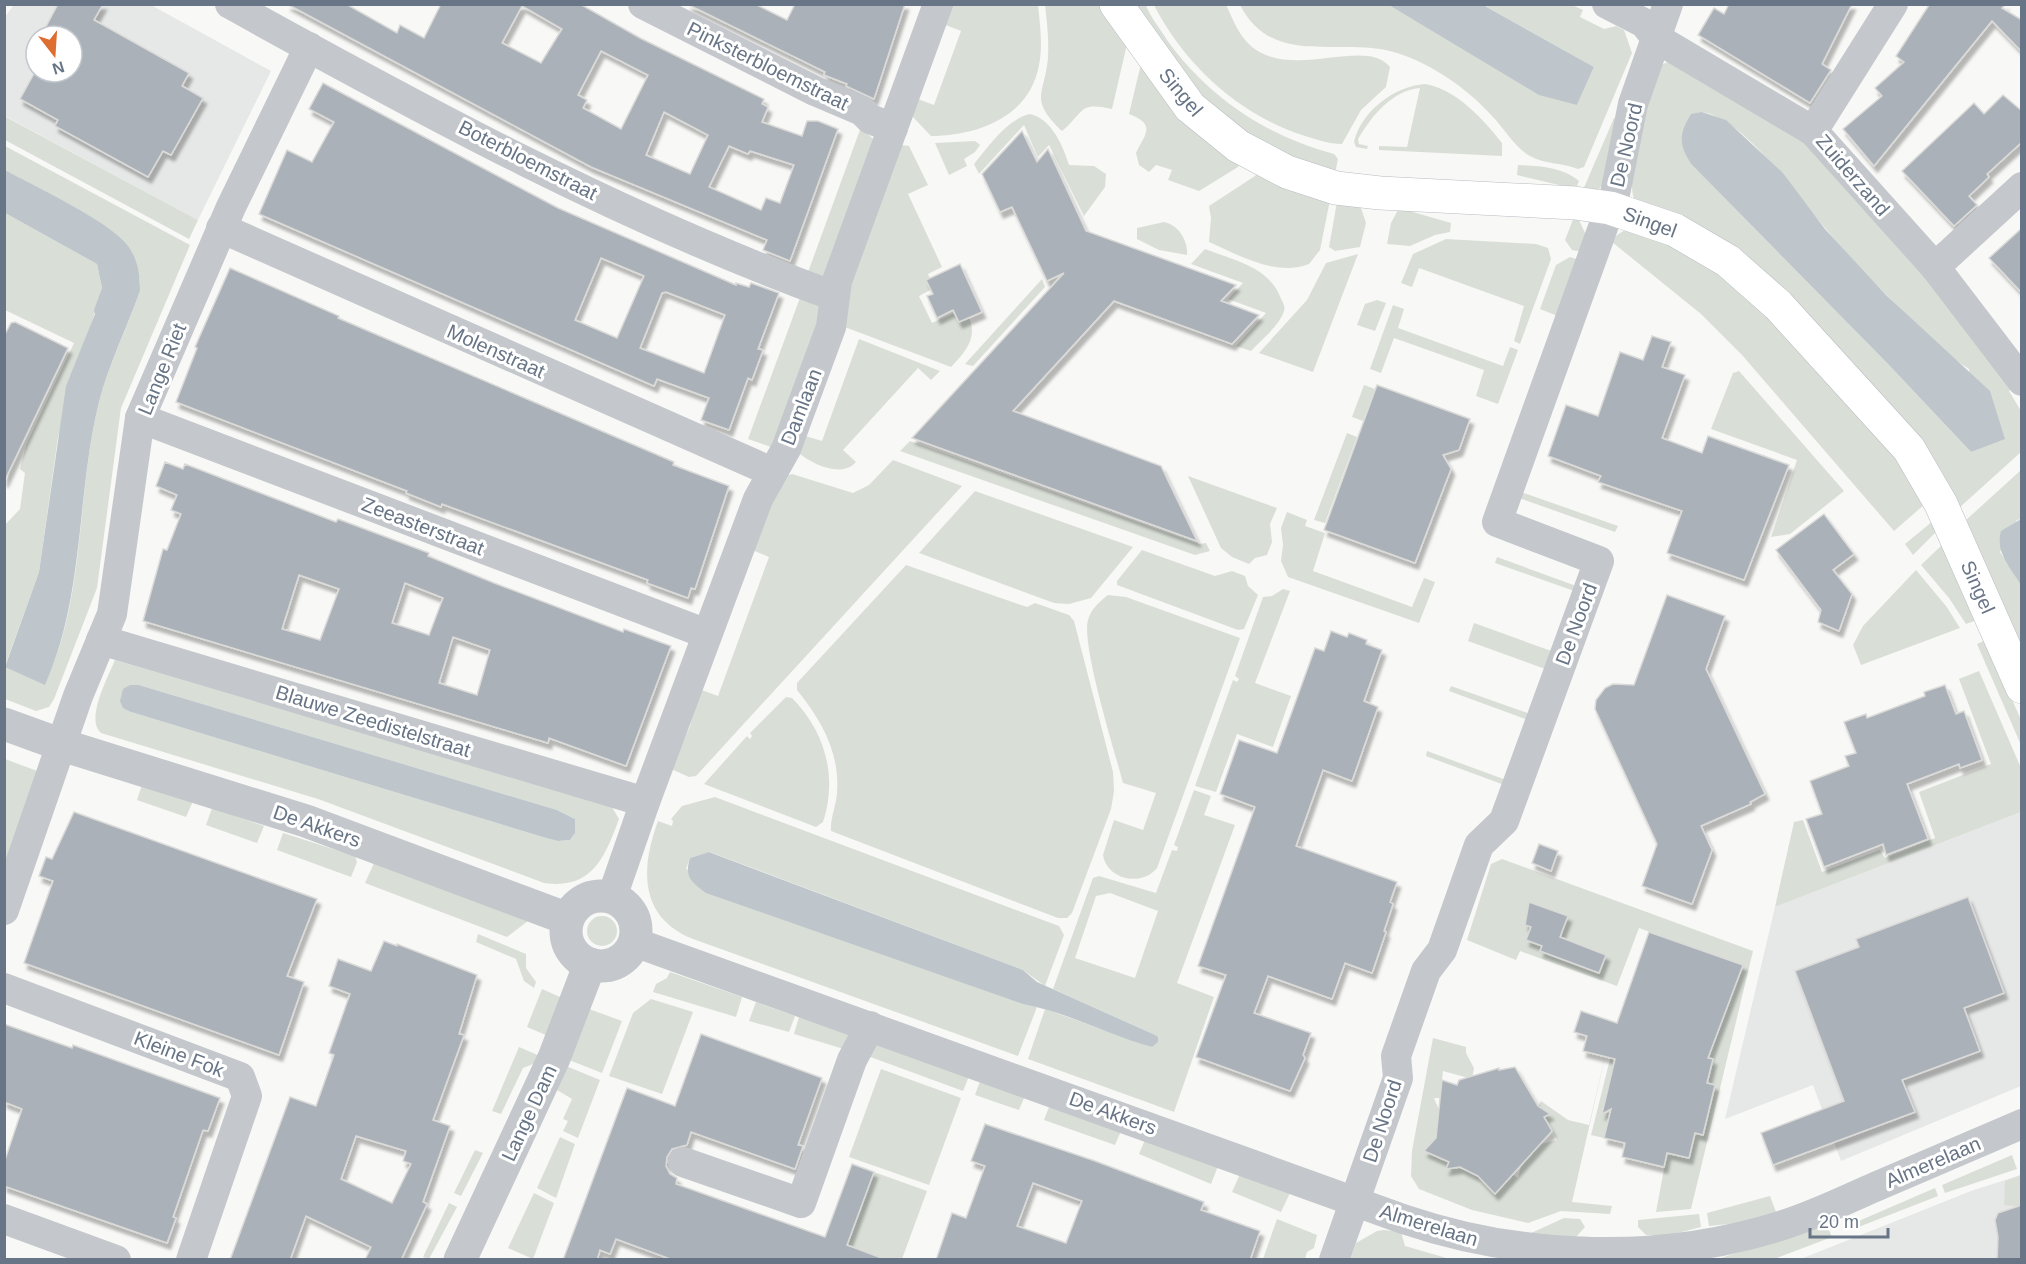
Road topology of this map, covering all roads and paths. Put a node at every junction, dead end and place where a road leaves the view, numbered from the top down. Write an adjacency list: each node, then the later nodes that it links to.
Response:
1 (230, 4): 9 (street, Boterbloemstraat)
2 (643, 4): 10 (street, Pinksterbloemstraat)
3 (938, 4): 10 (street, Damlaan)
4 (1116, 4): 13 (main road, Singel)
5 (1607, 4): 8 (street, Zuiderzand)
6 (1668, 4): 8 (street, De Noord)
7 (1893, 4): 11 (street)
8 (1656, 38): 11 (street, Zuiderzand); 13 (street, De Noord)
9 (309, 47): 14 (street, Lange Riet); 16 (street, Boterbloemstraat)
10 (893, 128): 16 (street, Damlaan)
11 (1813, 131): 15 (street, Zuiderzand)
12 (2022, 187): 15 (street)
13 (1610, 208): 22 (main road, Singel); 35 (street, De Noord)
14 (221, 228): 18 (street, Lange Riet); 19 (street, Molenstraat)
15 (1935, 267): 17 (street, Zuiderzand)
16 (834, 296): 19 (street, Damlaan)
17 (2022, 381)
18 (141, 418): 20 (street, Zeeasterstraat); 21 (street, Lange Riet)
19 (772, 472): 20 (street, Damlaan)
20 (707, 634): 25 (street, Damlaan)
21 (101, 640): 24 (street, Lange Riet); 25 (street, Blauwe Zeedistelstraat)
22 (2022, 687)
23 (4, 724): 24 (street, De Akkers)
24 (62, 745): 27 (street); 28 (street, De Akkers)
25 (645, 802): 26 (street)
26 (612, 897): 28 (street); 29 (street)
27 (4, 910)
28 (568, 920): 30 (street)
29 (634, 942): 30 (street); 32 (street, De Akkers)
30 (590, 964): 38 (street, Lange Dam)
31 (4, 988): 40 (street, Kleine Fok)
32 (870, 1026): 34 (street); 35 (street, De Akkers)
33 (2022, 1124): 35 (street, Almerelaan)
34 (683, 1162)
35 (1355, 1201): 41 (street, De Noord)
36 (4, 1219): 37 (street)
37 (71, 1252): 39 (street)
38 (467, 1257)
39 (116, 1260)
40 (190, 1260)
41 (1334, 1260)

